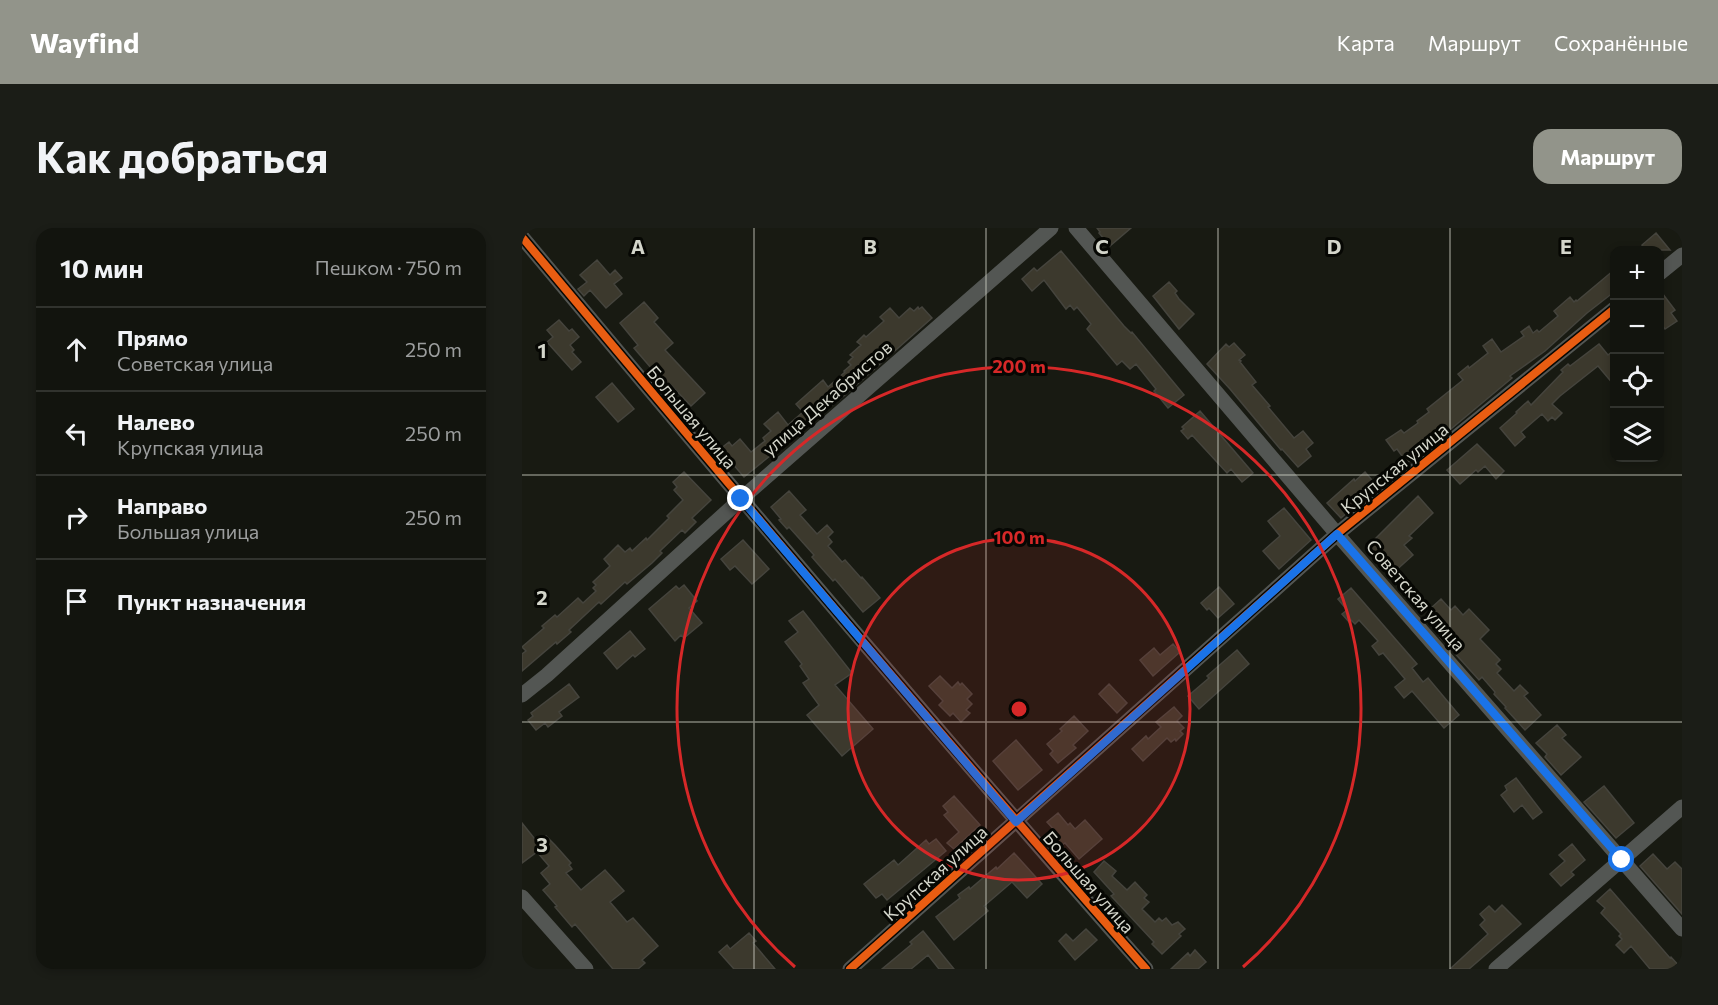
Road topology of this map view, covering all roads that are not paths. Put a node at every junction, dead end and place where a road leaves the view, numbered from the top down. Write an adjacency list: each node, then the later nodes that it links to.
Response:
1 (1051, 228): 7 (street, улица Декабристов)
2 (1077, 228): 8 (street, Советская улица)
3 (522, 237): 7 (street, Большая улица)
4 (1682, 255): 5 (street)
5 (1664, 269)
6 (1610, 312): 8 (street, Крупская улица)
7 (741, 499): 9 (street, улица Декабристов); 11 (street, Большая улица)
8 (1337, 534): 11 (street, Крупская улица); 12 (street, Советская улица)
9 (522, 695)
10 (1682, 807): 12 (street)
11 (1016, 822): 16 (street, Крупская улица); 17 (street, Большая улица)
12 (1622, 860): 14 (street, Советская улица); 18 (street)
13 (522, 897): 15 (street)
14 (1682, 929)
15 (586, 969)
16 (850, 969)
17 (1146, 969)
18 (1496, 969)

